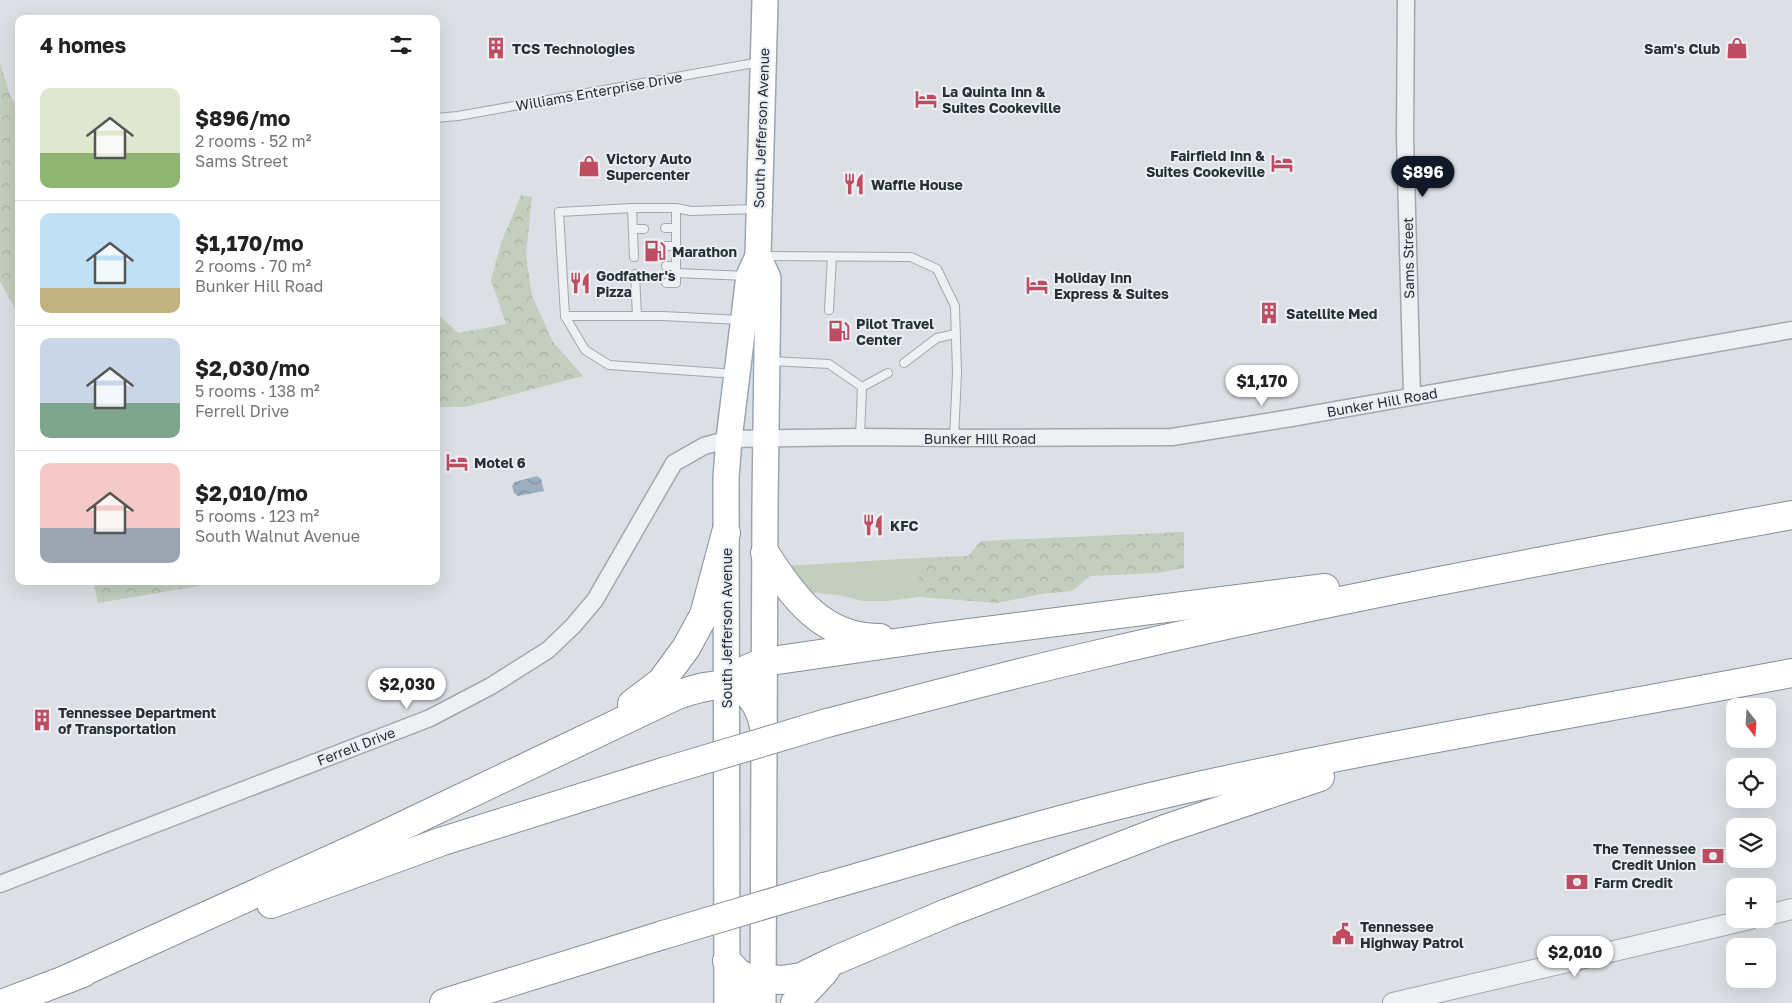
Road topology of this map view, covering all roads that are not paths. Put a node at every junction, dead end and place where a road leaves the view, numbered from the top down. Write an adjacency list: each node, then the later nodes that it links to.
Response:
1 (765, 0): 3 (main road, South Jefferson Avenue)
2 (1406, 0): 38 (street, Sams Street)
3 (762, 62): 4 (lane, Williams Enterprise Drive); 7 (main road, South Jefferson Avenue)
4 (440, 118)
5 (632, 208): 6 (lane); 10 (lane); 26 (lane)
6 (676, 208): 7 (lane); 9 (lane)
7 (759, 209): 19 (main road, South Jefferson Avenue)
8 (665, 228): 9 (lane)
9 (676, 228): 15 (lane)
10 (633, 229): 11 (lane); 12 (lane)
11 (644, 229)
12 (634, 245): 13 (lane); 16 (lane)
13 (644, 245)
14 (665, 246): 15 (lane)
15 (676, 246): 20 (lane)
16 (634, 257)
17 (832, 257): 19 (lane); 25 (lane); 30 (lane)
18 (666, 266): 20 (lane)
19 (753, 266): 20 (lane); 28 (main road, South Jefferson Avenue); 32 (main road, South Jefferson Avenue)
20 (676, 270): 24 (lane)
21 (635, 274): 22 (lane)
22 (636, 284): 23 (lane); 27 (lane)
23 (645, 284)
24 (666, 284)
25 (829, 310)
26 (565, 316): 27 (lane); 36 (lane)
27 (637, 316): 28 (lane)
28 (743, 320): 36 (main road, South Jefferson Avenue)
29 (1792, 330): 38 (street, Bunker Hill Road)
30 (955, 334): 33 (lane); 40 (lane)
31 (830, 354): 34 (lane)
32 (767, 361): 34 (lane); 42 (main road, South Jefferson Avenue)
33 (904, 362)
34 (829, 364): 37 (lane)
35 (888, 373): 37 (lane)
36 (737, 374): 41 (main road, South Jefferson Avenue)
37 (862, 387): 39 (lane)
38 (1412, 396): 40 (street, Bunker Hill Road)
39 (860, 437): 40 (street, Bunker Hill Road); 42 (street, Bunker Hill Road)
40 (954, 438)
41 (729, 439): 42 (street, Bunker Hill Road); 44 (main road, South Jefferson Avenue); 54 (street, Ferrell Drive)
42 (766, 439): 45 (main road, South Jefferson Avenue)
43 (1792, 515): 46 (highway)
44 (726, 533): 50 (main road, South Jefferson Avenue); 53 (highway)
45 (765, 553): 47 (highway); 48 (main road, South Jefferson Avenue)
46 (1537, 561): 47 (highway); 60 (highway, bridge)
47 (937, 637): 48 (highway)
48 (764, 662): 50 (highway); 51 (main road, South Jefferson Avenue)
49 (1792, 673): 52 (highway)
50 (727, 685): 51 (highway); 53 (highway); 58 (main road, South Jefferson Avenue)
51 (764, 727): 61 (main road, South Jefferson Avenue)
52 (1469, 732): 59 (highway); 63 (highway, bridge)
53 (569, 746): 60 (highway)
54 (0, 884)
55 (1792, 909): 56 (street)
56 (1776, 913)
57 (1726, 925): 66 (street)
58 (727, 960): 61 (highway); 64 (main road, South Jefferson Avenue)
59 (836, 960): 61 (highway); 65 (highway)
60 (67, 979): 62 (highway)
61 (763, 991): 64 (highway)
62 (4, 1003)
63 (444, 1003)
64 (729, 1003)
65 (795, 1003)
66 (1393, 1003)

